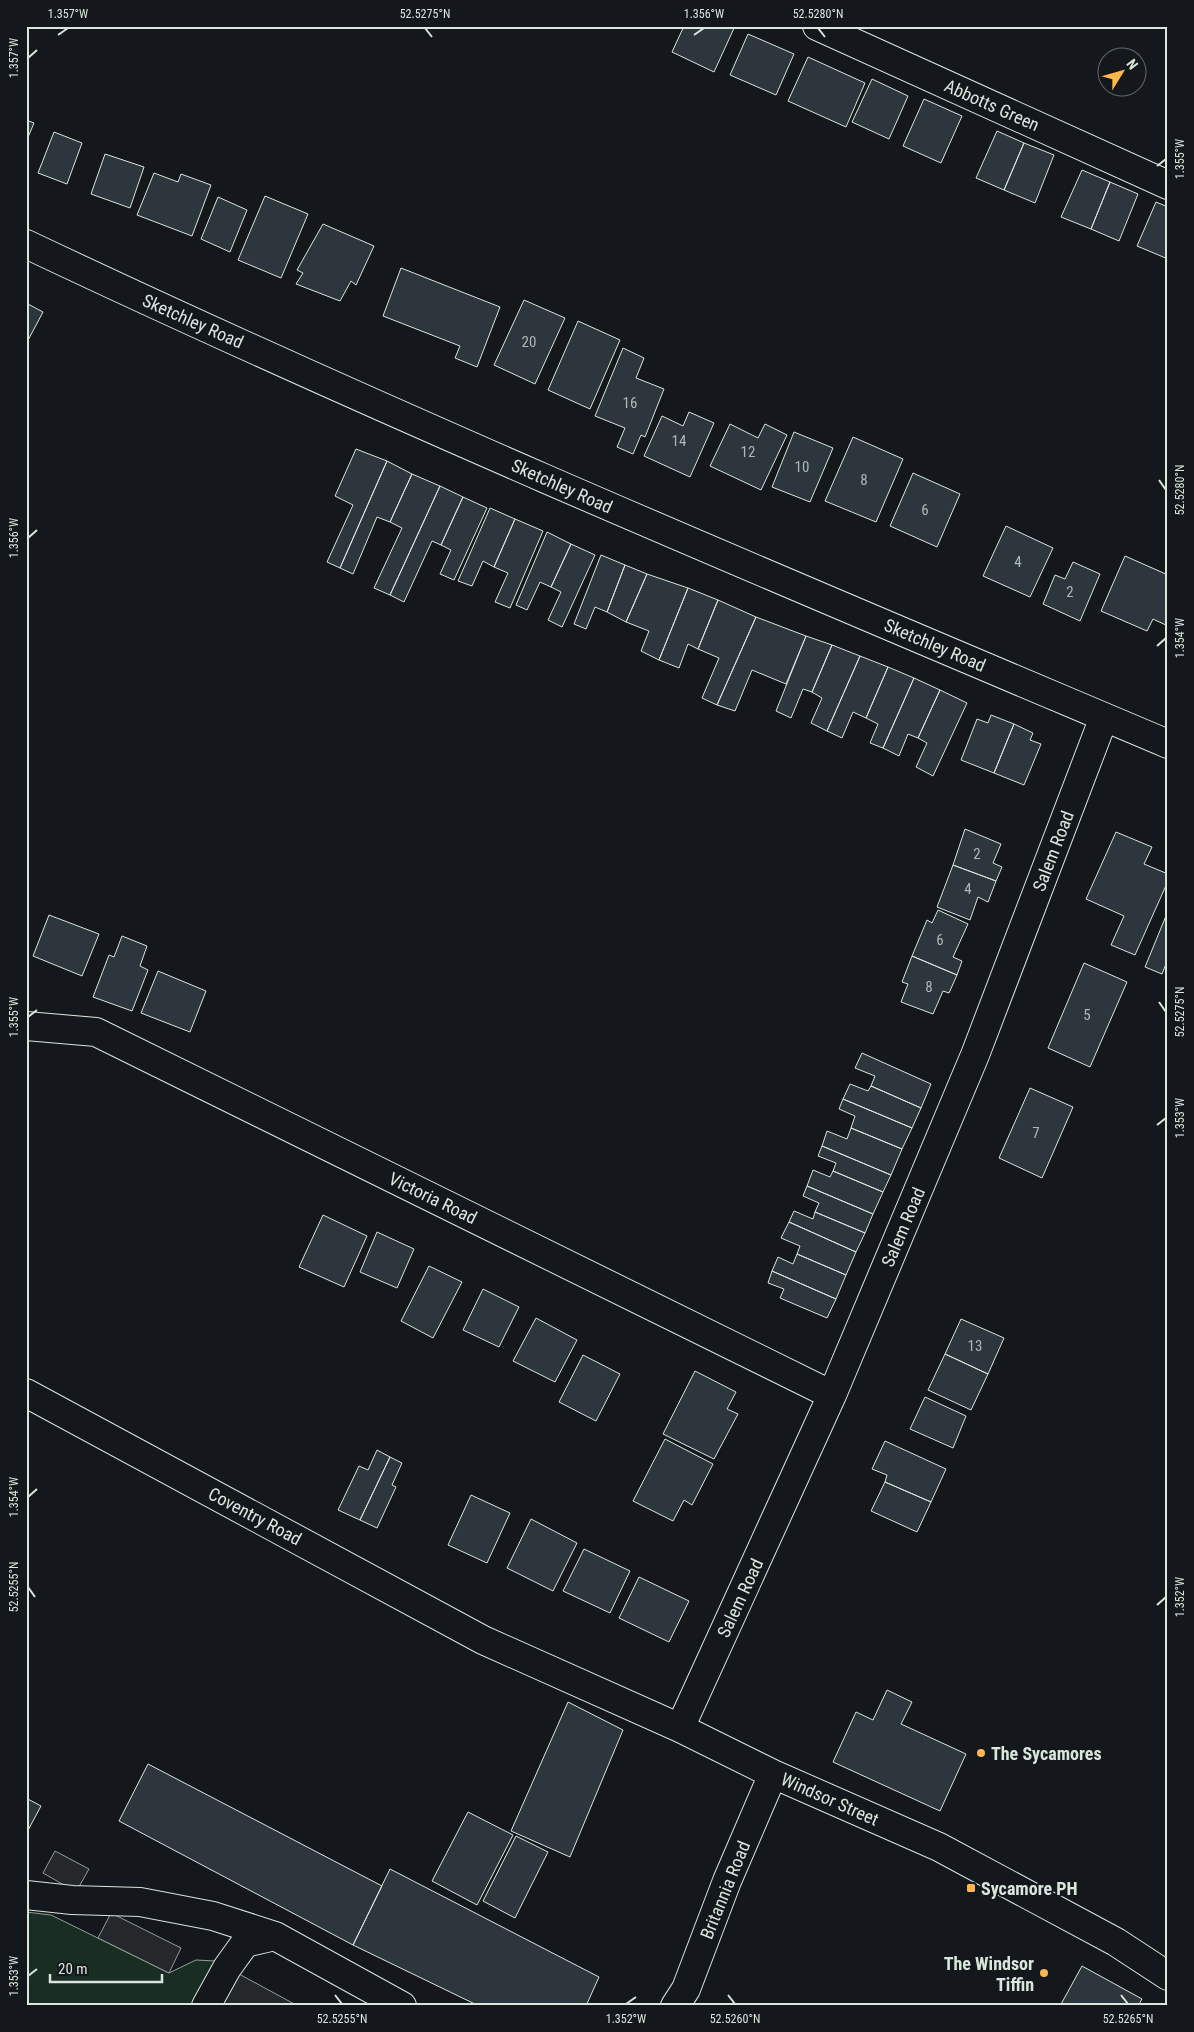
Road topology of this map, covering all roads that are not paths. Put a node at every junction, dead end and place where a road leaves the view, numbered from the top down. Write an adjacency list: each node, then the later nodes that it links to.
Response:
1 (817, 26): 2 (street, Abbotts Green)
2 (1168, 185)
3 (26, 244): 4 (street, Sketchley Road)
4 (1104, 717): 5 (street, Sketchley Road); 8 (street, Salem Road)
5 (1168, 744)
6 (26, 1026): 8 (street, Victoria Road)
7 (26, 1393): 9 (street, Coventry Road)
8 (832, 1395): 10 (street, Salem Road)
9 (483, 1640): 10 (street, Windsor Street)
10 (680, 1728): 11 (street, Windsor Street)
11 (773, 1774): 14 (street, Windsor Street); 17 (street, Britannia Road)
12 (26, 1895): 13 (street)
13 (275, 1936): 15 (street); 16 (street)
14 (1168, 1976)
15 (206, 2006)
16 (402, 2006)
17 (675, 2006)

